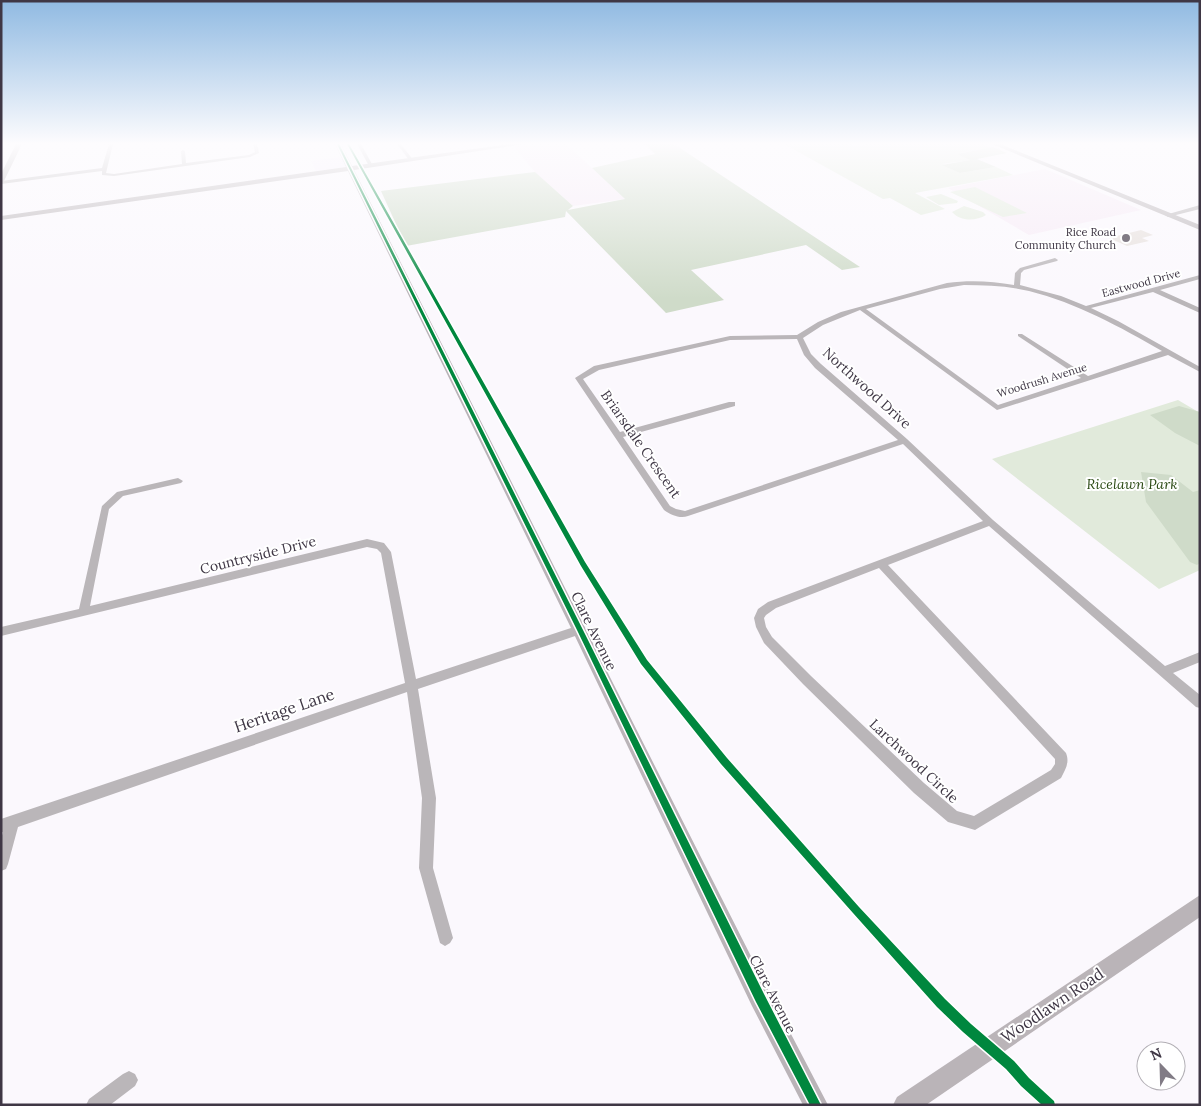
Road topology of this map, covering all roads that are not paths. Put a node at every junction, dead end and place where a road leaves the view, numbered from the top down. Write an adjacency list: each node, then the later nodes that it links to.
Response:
1 (157, 196): 6 (street)
2 (364, 196): 27 (street, Clare Avenue)
3 (1121, 196): 5 (street)
4 (1200, 208): 5 (street)
5 (1168, 215): 7 (street)
6 (1, 218)
7 (1200, 228)
8 (1055, 260): 10 (street)
9 (1200, 277): 11 (street, Eastwood Drive)
10 (1017, 285): 12 (street); 13 (street)
11 (1155, 290): 12 (street, Eastwood Drive); 14 (street)
12 (1088, 307): 17 (street)
13 (861, 308): 16 (street); 19 (street, Woodrush Avenue)
14 (1200, 311)
15 (1020, 335): 19 (street)
16 (799, 337): 21 (street, Briarsdale Crescent); 22 (street, Northwood Drive)
17 (1168, 352): 18 (street); 19 (street, Woodrush Avenue)
18 (1200, 370)
19 (1087, 378)
20 (732, 404): 21 (street)
21 (617, 436): 22 (street, Briarsdale Crescent)
22 (904, 441): 24 (street, Northwood Drive)
23 (178, 481): 26 (street)
24 (990, 522): 25 (street, Larchwood Circle); 30 (street, Northwood Drive)
25 (880, 564): 25 (street, Larchwood Circle)
26 (83, 613): 28 (street, Countryside Drive); 31 (street, Countryside Drive)
27 (580, 630): 31 (street, Heritage Lane); 39 (street, Clare Avenue)
28 (1, 632)
29 (1200, 657): 30 (street)
30 (1163, 672): 32 (street, Northwood Drive)
31 (412, 687): 33 (street, Heritage Lane); 36 (street)
32 (1200, 703)
33 (7, 824): 34 (street)
34 (1, 864)
35 (1200, 905): 40 (street, Woodlawn Road)
36 (445, 938)
37 (129, 1080): 38 (street)
38 (95, 1105)
39 (816, 1105)
40 (905, 1105)

